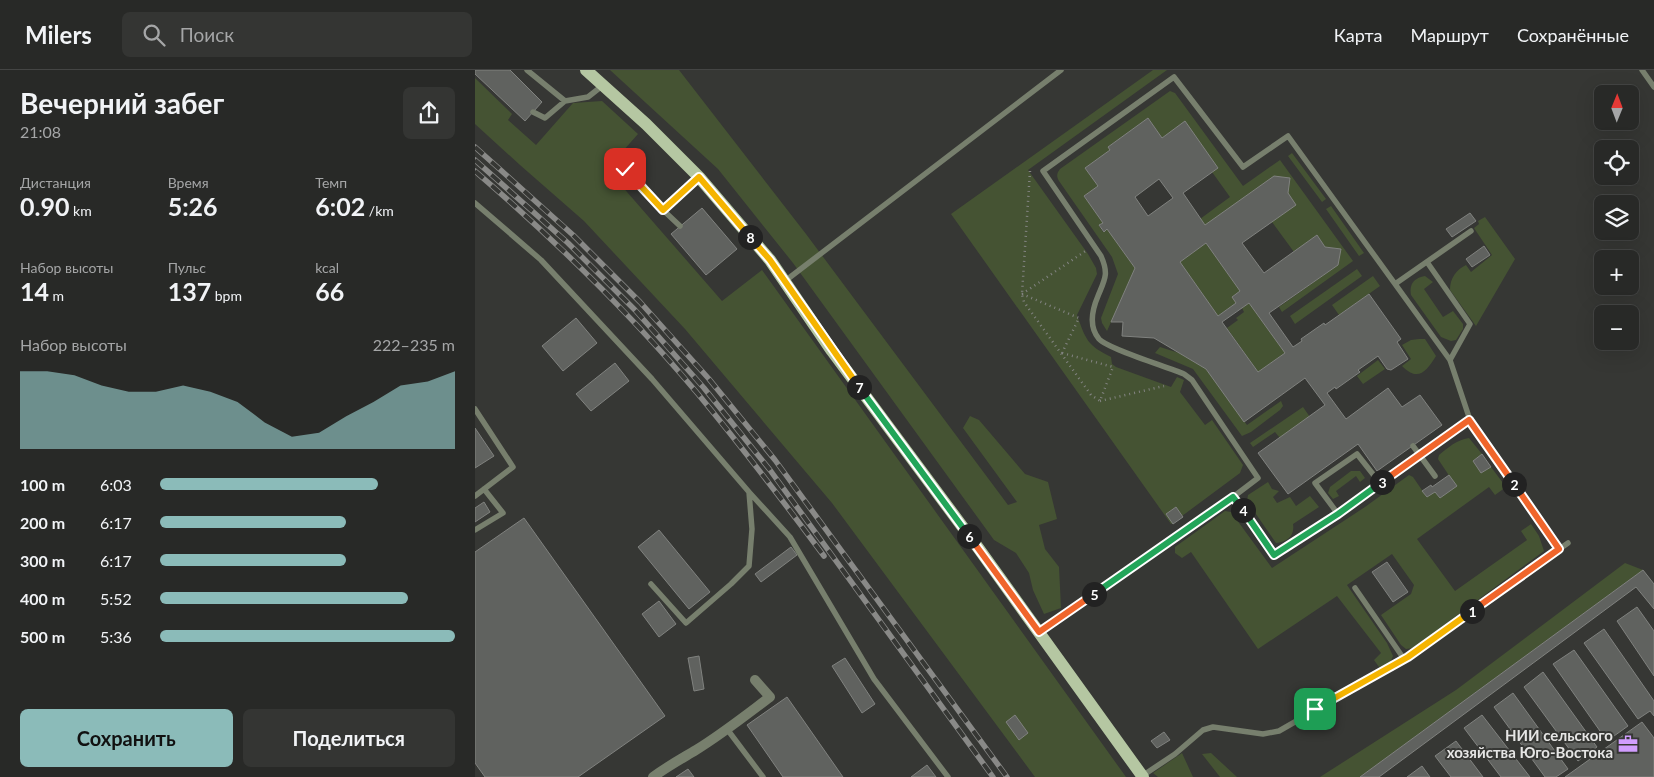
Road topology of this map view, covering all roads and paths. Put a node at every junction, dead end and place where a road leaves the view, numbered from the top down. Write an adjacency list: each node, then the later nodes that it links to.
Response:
1 (527, 70): 7 (lane)
2 (587, 70): 5 (main road)
3 (1061, 70): 18 (lane)
4 (1642, 70): 6 (lane)
5 (603, 85): 7 (lane); 11 (main road)
6 (1654, 87)
7 (565, 101): 8 (lane)
8 (533, 112)
9 (625, 169): 13 (lane)
10 (1030, 171): 20 (path)
11 (699, 177): 13 (lane); 18 (main road)
12 (475, 203): 32 (lane)
13 (663, 210): 14 (lane)
14 (680, 226)
15 (1471, 231): 17 (lane)
16 (1087, 250): 20 (path)
17 (1427, 262): 19 (lane); 22 (lane)
18 (785, 281): 41 (main road)
19 (1395, 284): 22 (lane); 34 (lane)
20 (1022, 294): 21 (path); 21 (path)
21 (1062, 353): 24 (path); 24 (path)
22 (1449, 360): 26 (lane)
23 (1164, 386): 24 (path)
24 (1100, 400)
25 (475, 409): 31 (lane)
26 (1469, 420): 28 (lane); 38 (lane)
27 (1413, 446): 28 (lane)
28 (1420, 455): 29 (lane); 30 (lane)
29 (1435, 476)
30 (1381, 484): 35 (lane); 35 (lane)
31 (484, 489): 33 (lane); 36 (lane)
32 (749, 492): 39 (lane); 47 (lane)
33 (475, 496)
34 (1233, 497): 35 (lane); 41 (lane)
35 (1338, 514)
36 (475, 530)
37 (1567, 543): 38 (lane)
38 (1559, 549): 42 (lane)
39 (651, 584)
40 (1355, 588): 42 (lane)
41 (1039, 632): 48 (main road)
42 (1404, 659): 48 (lane)
43 (755, 680): 44 (street)
44 (727, 729): 45 (street); 46 (lane)
45 (653, 777)
46 (763, 777)
47 (948, 777)
48 (1142, 777)

